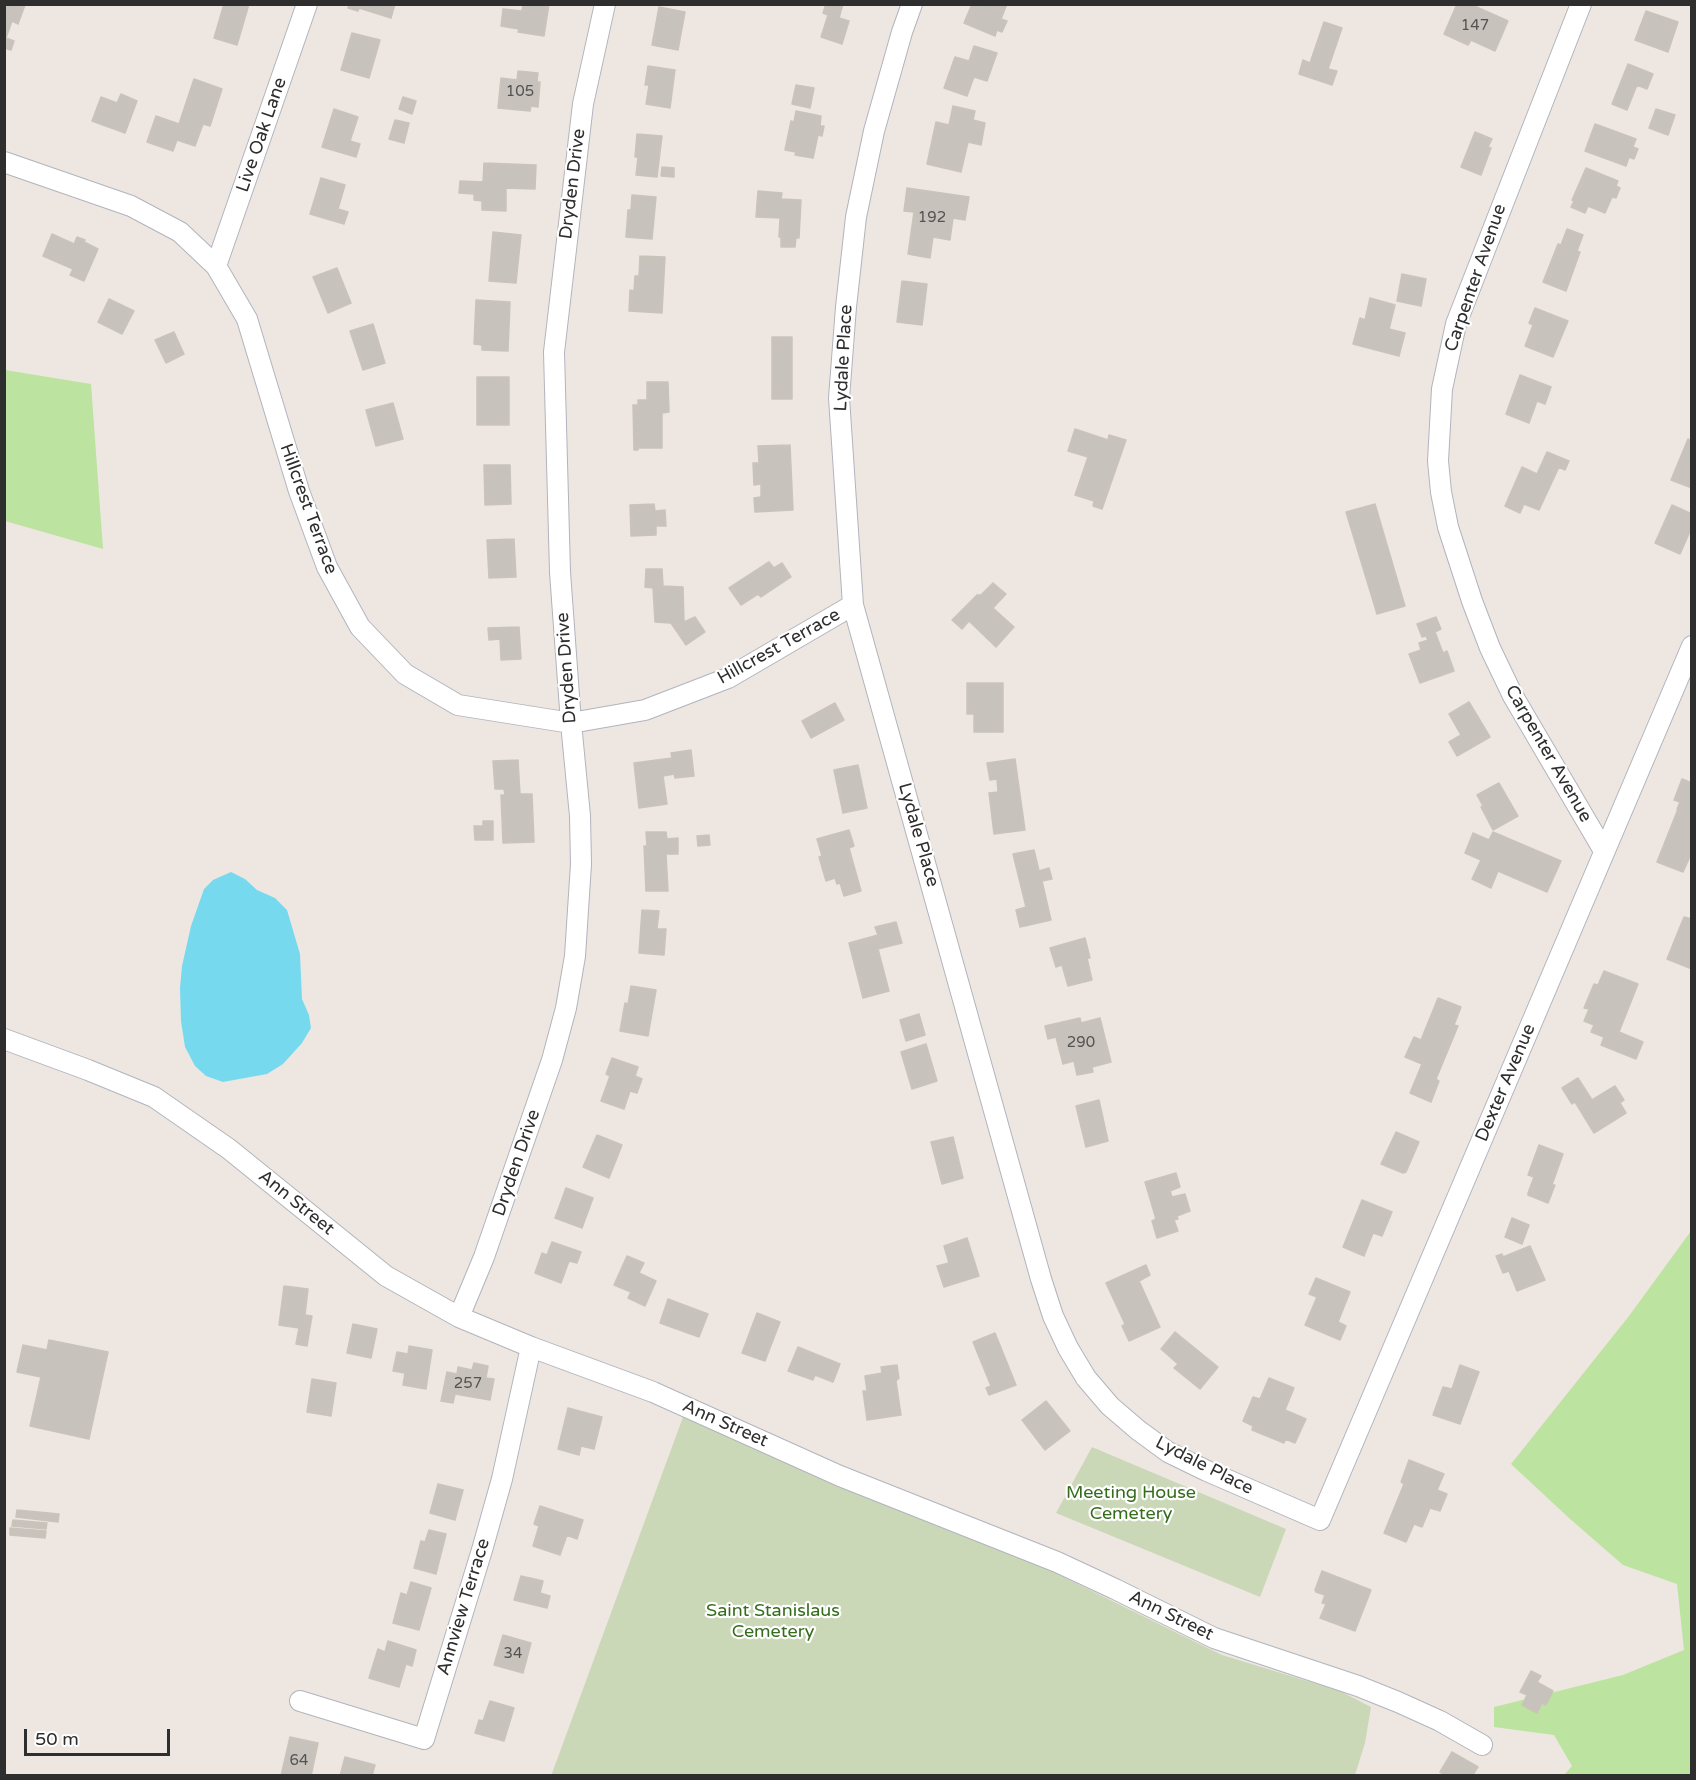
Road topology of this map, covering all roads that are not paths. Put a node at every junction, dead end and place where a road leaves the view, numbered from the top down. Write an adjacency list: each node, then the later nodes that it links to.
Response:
1 (307, 4): 6 (street, Live Oak Lane)
2 (605, 4): 9 (street, Dryden Drive)
3 (912, 4): 7 (street, Lydale Place)
4 (1581, 4): 10 (street, Carpenter Avenue)
5 (4, 162): 6 (street, Hillcrest Terrace)
6 (216, 266): 9 (street, Hillcrest Terrace)
7 (853, 605): 9 (street, Hillcrest Terrace); 14 (street, Lydale Place)
8 (1692, 646): 10 (street, Dexter Avenue)
9 (571, 723): 12 (street, Dryden Drive)
10 (1604, 851): 14 (street, Dexter Avenue)
11 (4, 1038): 12 (street, Ann Street)
12 (459, 1317): 13 (street, Ann Street)
13 (531, 1347): 15 (street, Annview Terrace); 16 (street, Ann Street)
14 (1320, 1520)
15 (300, 1701)
16 (1482, 1745)

